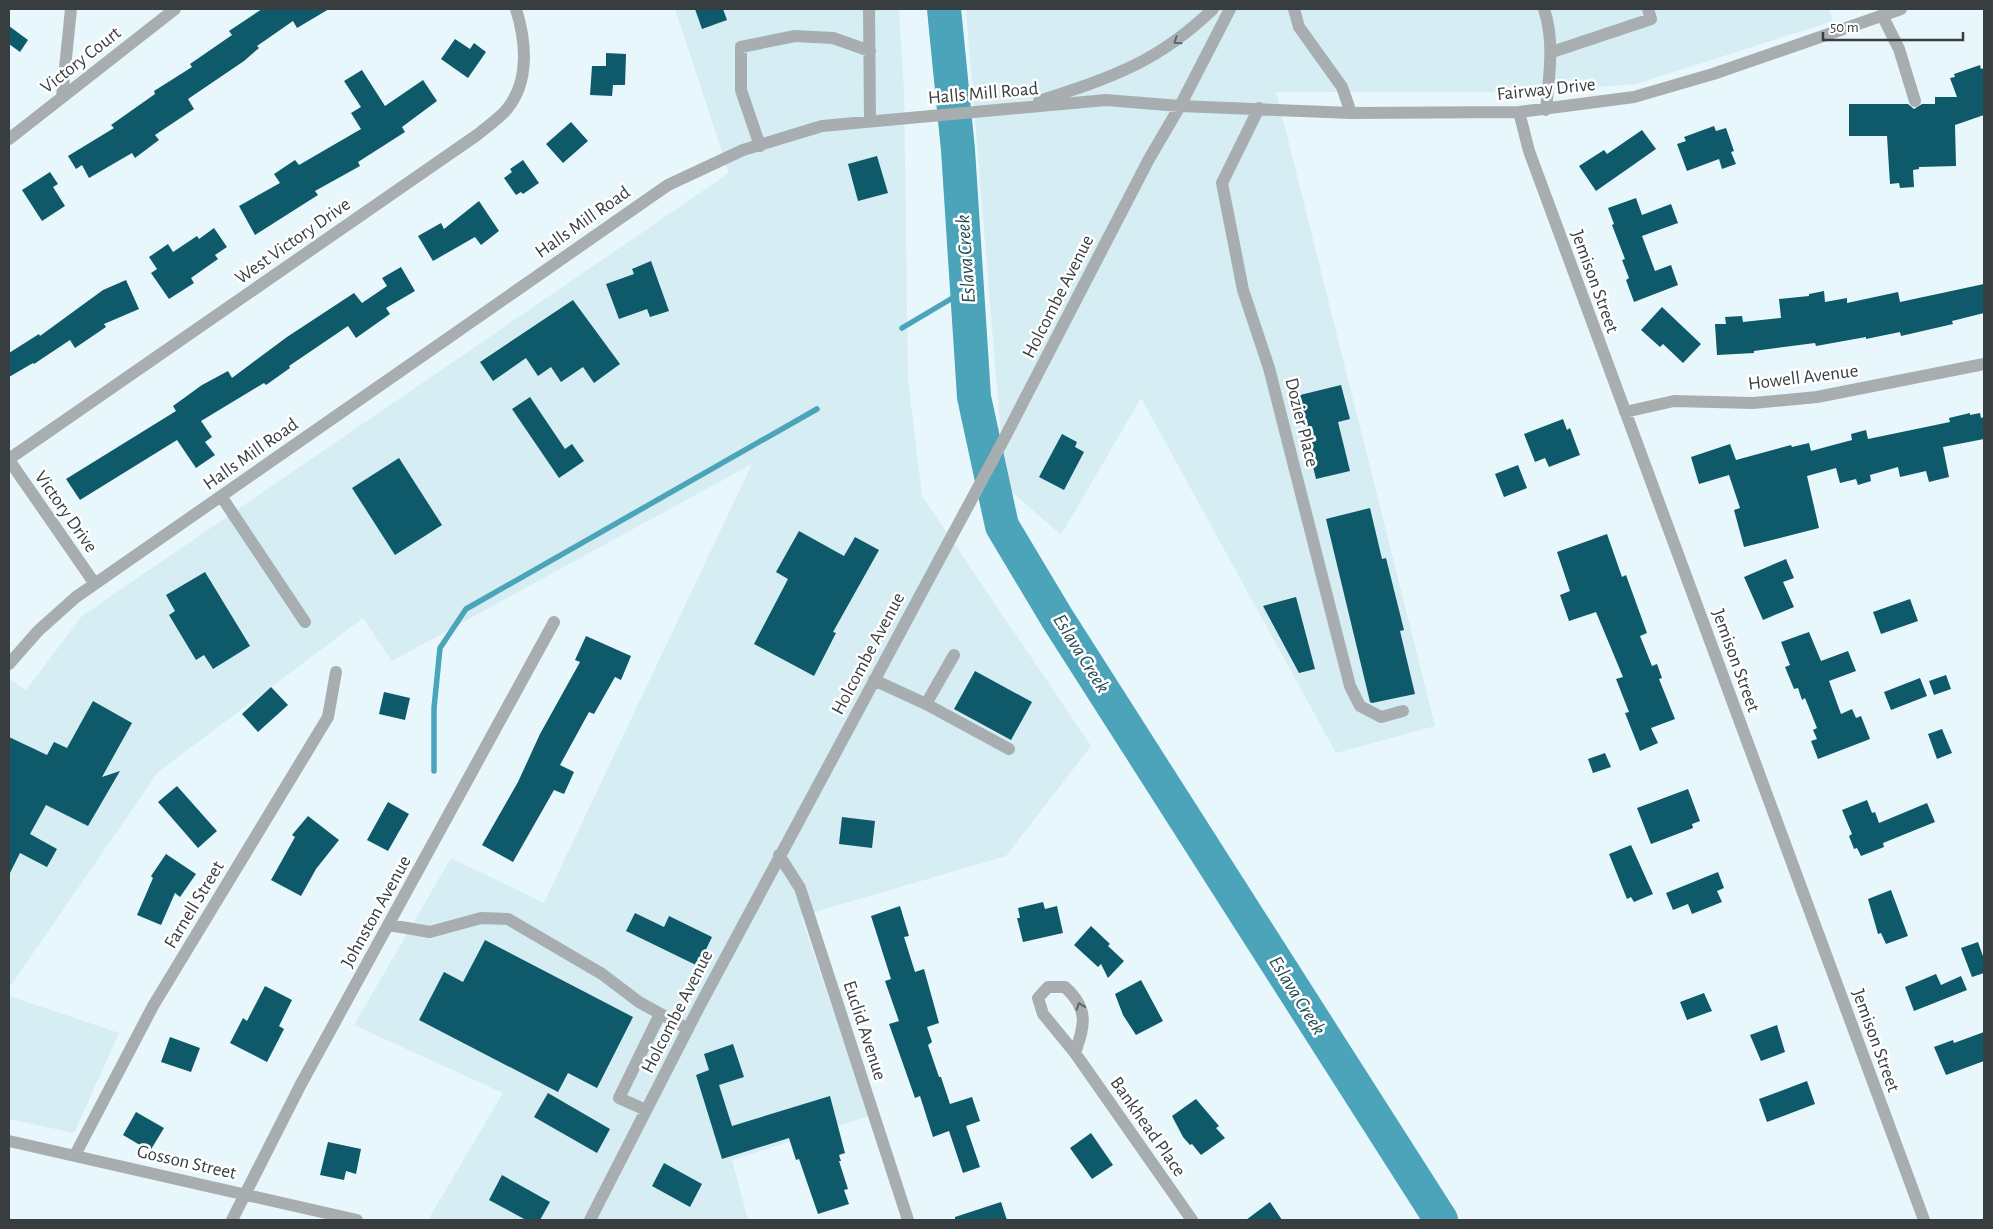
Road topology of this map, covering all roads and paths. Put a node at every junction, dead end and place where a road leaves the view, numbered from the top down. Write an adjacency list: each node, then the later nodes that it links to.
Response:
1 (72, 9): 14 (street)
2 (175, 9): 14 (street, Victory Court)
3 (516, 9): 27 (street, West Victory Drive)
4 (869, 9): 12 (street)
5 (1214, 9): 18 (street, one-way to 18)
6 (1230, 9): 16 (street)
7 (1294, 9): 21 (street)
8 (1544, 9): 13 (street)
9 (1648, 9): 13 (street)
10 (1901, 9): 11 (street, Fairway Drive)
11 (1882, 15): 15 (street); 19 (street, Fairway Drive)
12 (870, 51): 22 (street); 24 (street)
13 (1552, 52): 19 (street)
14 (62, 97): 23 (street, Victory Court)
15 (1916, 101)
16 (1180, 106): 17 (street, Fairway Drive); 18 (street, Halls Mill Road); 35 (street, Holcombe Avenue)
17 (1259, 108): 21 (street, Fairway Drive); 37 (street, Dozier Place)
18 (1014, 109): 22 (street, Halls Mill Road)
19 (1546, 110): 20 (street, Fairway Drive)
20 (1519, 112): 21 (street, Fairway Drive); 26 (street, Jemison Street)
21 (1351, 113)
22 (870, 120): 24 (street, Halls Mill Road)
23 (9, 139)
24 (760, 146): 28 (street, Halls Mill Road)
25 (1984, 364): 26 (street, Howell Avenue)
26 (1625, 412): 53 (street, Jemison Street)
27 (9, 460): 29 (street, Victory Drive)
28 (221, 496): 29 (street, Halls Mill Road); 30 (street)
29 (95, 584): 33 (street, Halls Mill Road)
30 (305, 622)
31 (554, 622): 40 (street, Johnston Avenue)
32 (954, 654): 36 (street)
33 (9, 664)
34 (336, 672): 46 (street, Farnell Street)
35 (874, 680): 36 (street); 39 (street, Holcombe Avenue)
36 (926, 704): 38 (street)
37 (1403, 711)
38 (1009, 748)
39 (779, 855): 42 (street, Holcombe Avenue); 51 (street, Euclid Avenue)
40 (389, 924): 41 (street); 47 (street, Johnston Avenue)
41 (660, 1014): 42 (street); 44 (street)
42 (688, 1029): 44 (street, Holcombe Avenue)
43 (1075, 1053): 43 (street, Bankhead Place, one-way to 43); 52 (street, Bankhead Place)
44 (646, 1110): 50 (street, Holcombe Avenue)
45 (9, 1141): 46 (street, Gosson Street)
46 (75, 1155): 47 (street, Gosson Street)
47 (246, 1194): 48 (street, Johnston Avenue); 49 (street, Gosson Street)
48 (232, 1220)
49 (357, 1220)
50 (590, 1220)
51 (908, 1220)
52 (1192, 1220)
53 (1924, 1220)

